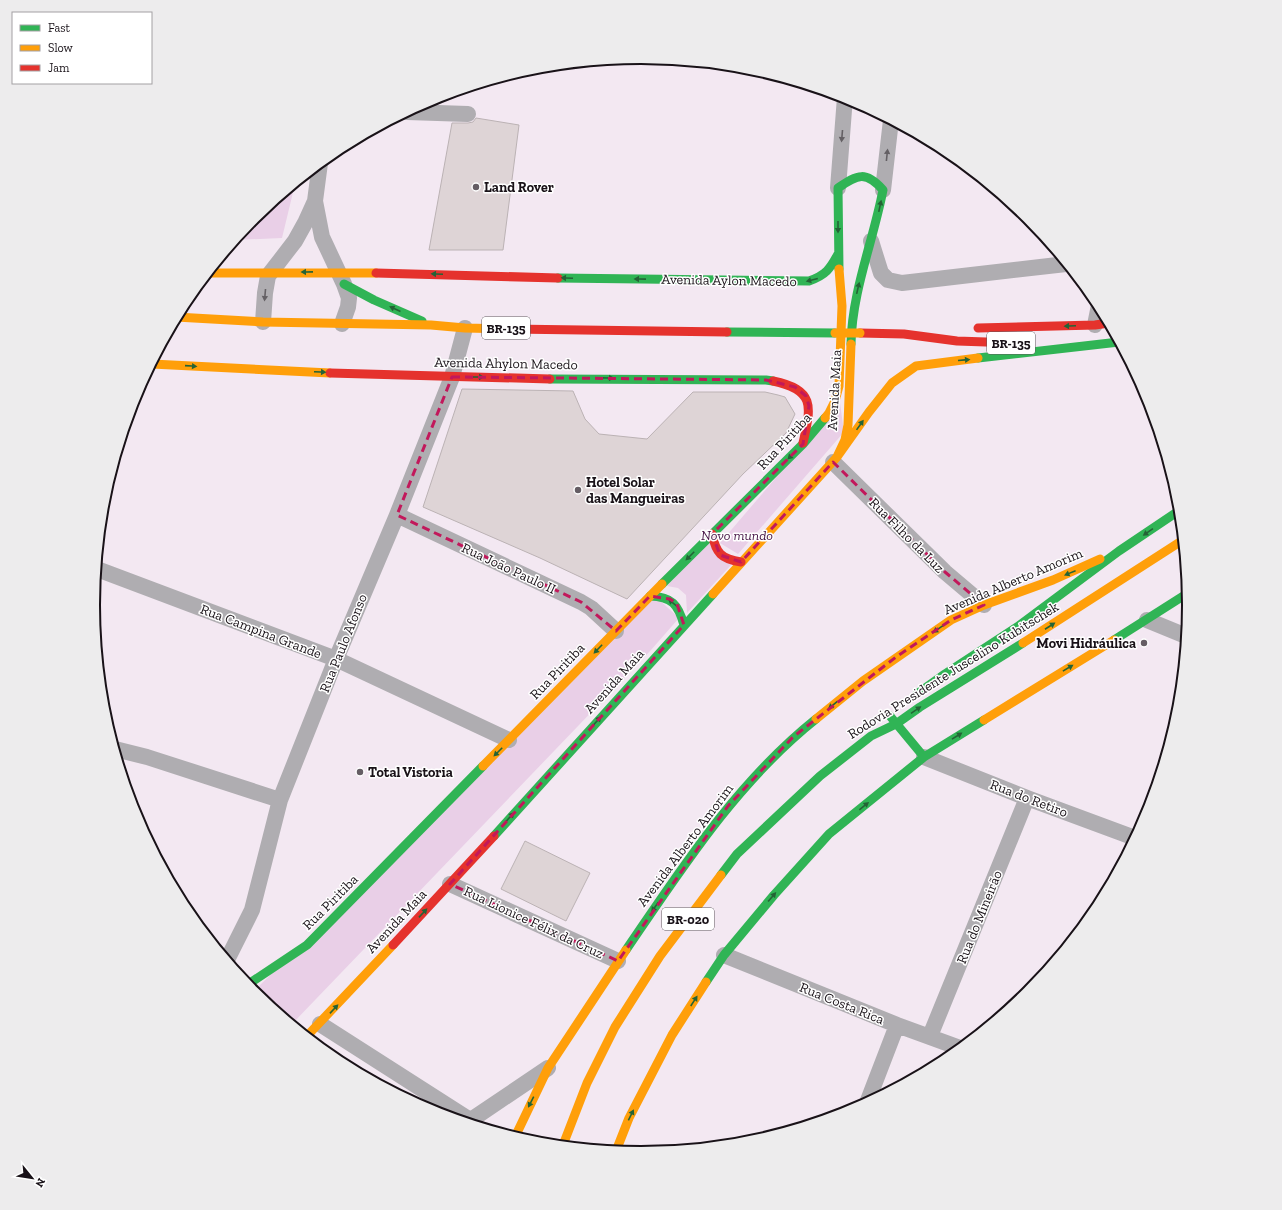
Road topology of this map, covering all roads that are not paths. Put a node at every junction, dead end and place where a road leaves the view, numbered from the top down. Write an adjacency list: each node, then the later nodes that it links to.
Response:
1 (845, 104): 6 (street, one-way to 6)
2 (418, 112): 3 (street)
3 (468, 114)
4 (890, 125): 7 (street, one-way to 4)
5 (319, 171): 8 (street)
6 (838, 188): 7 (main road); 10 (main road, Rua Piritiba, one-way to 10)
7 (883, 190): 9 (main road, Avenida Maia, one-way to 7)
8 (315, 201): 13 (street); 14 (street)
9 (871, 241): 11 (street); 29 (main road, Avenida Maia, one-way to 9)
10 (838, 254): 14 (main road, Avenida Aylon Macedo, one-way to 14); 28 (main road, Rua Piritiba)
11 (1061, 265)
12 (214, 273): 13 (main road, Avenida Aylon Macedo)
13 (269, 273): 14 (main road, Avenida Aylon Macedo, one-way to 13); 16 (street, one-way to 16)
14 (341, 278): 17 (street); 19 (main road, one-way to 14)
15 (183, 317): 16 (main road, BR-135)
16 (263, 322): 17 (main road, BR-135)
17 (342, 324): 19 (main road, BR-135)
18 (1102, 324): 21 (main road, BR-135, one-way to 21)
19 (430, 325): 20 (main road, BR-135)
20 (465, 328): 23 (main road, BR-135, bridge); 27 (street, Rua Paulo Afonso)
21 (966, 328)
22 (930, 329): 23 (main road, BR-135)
23 (904, 334): 24 (main road, BR-135)
24 (1114, 342)
25 (1114, 343): 29 (main road, one-way to 25)
26 (157, 364): 27 (main road, Avenida Ahylon Macedo, one-way to 27)
27 (452, 377): 28 (main road, Avenida Ahylon Macedo, one-way to 28); 31 (street, Rua Paulo Afonso)
28 (803, 444): 32 (main road, Rua Piritiba, one-way to 32)
29 (835, 459): 35 (main road, Avenida Maia); 39 (street, Rua Filho da Luz)
30 (1174, 514): 34 (main road, one-way to 34)
31 (396, 515): 42 (street, Rua João Paulo II); 44 (street, Rua Paulo Afonso)
32 (712, 534): 35 (main road); 37 (main road, Rua Piritiba, one-way to 37)
33 (1178, 543): 46 (main road, Rodovia Presidente Juscelino Kubitschek / BR-020, one-way to 33)
34 (1119, 551): 39 (main road, Avenida Alberto Amorim, one-way to 39); 45 (main road)
35 (741, 562): 41 (main road, Avenida Maia)
36 (101, 570): 44 (street, Rua Campina Grande)
37 (650, 596): 41 (main road, one-way to 37); 42 (main road, Rua Piritiba)
38 (1182, 596): 40 (main road)
39 (984, 605): 57 (main road, Avenida Alberto Amorim, one-way to 57)
40 (1147, 620): 43 (street); 50 (main road, one-way to 40)
41 (684, 625): 54 (main road, Avenida Maia, one-way to 41)
42 (616, 630): 48 (main road, Rua Piritiba, one-way to 48)
43 (1181, 634)
44 (336, 659): 48 (street, Rua Campina Grande); 52 (street, Rua Paulo Afonso)
45 (911, 698)
46 (896, 724): 47 (main road, Rodovia Presidente Juscelino Kubitschek / BR-020); 47 (main road); 50 (main road)
47 (871, 736): 69 (main road, Rodovia Presidente Juscelino Kubitschek / BR-020)
48 (509, 740): 58 (main road, Rua Piritiba, one-way to 58)
49 (120, 750): 52 (street)
50 (924, 757): 51 (street, Rua do Retiro); 55 (main road, one-way to 50)
51 (1027, 798): 53 (street, Rua do Retiro); 62 (street, Rua do Mineirão)
52 (280, 800): 56 (street, Rua Paulo Afonso)
53 (1130, 836)
54 (450, 884): 57 (street, Rua Lionice Félix da Cruz); 59 (main road, Avenida Maia, one-way to 54)
55 (724, 955): 60 (street, Rua Costa Rica); 70 (main road, one-way to 55)
56 (229, 956)
57 (618, 961): 64 (main road, Avenida Alberto Amorim)
58 (252, 982)
59 (320, 1024): 61 (main road, Avenida Maia); 66 (street)
60 (897, 1025): 62 (street, Rua Costa Rica); 65 (street)
61 (310, 1033)
62 (930, 1036): 63 (street, Rua Costa Rica)
63 (954, 1046)
64 (548, 1068): 67 (street); 68 (main road, Avenida Alberto Amorim, one-way to 68)
65 (870, 1095)
66 (458, 1114)
67 (472, 1119)
68 (517, 1132)
69 (565, 1140)
70 (618, 1145)

